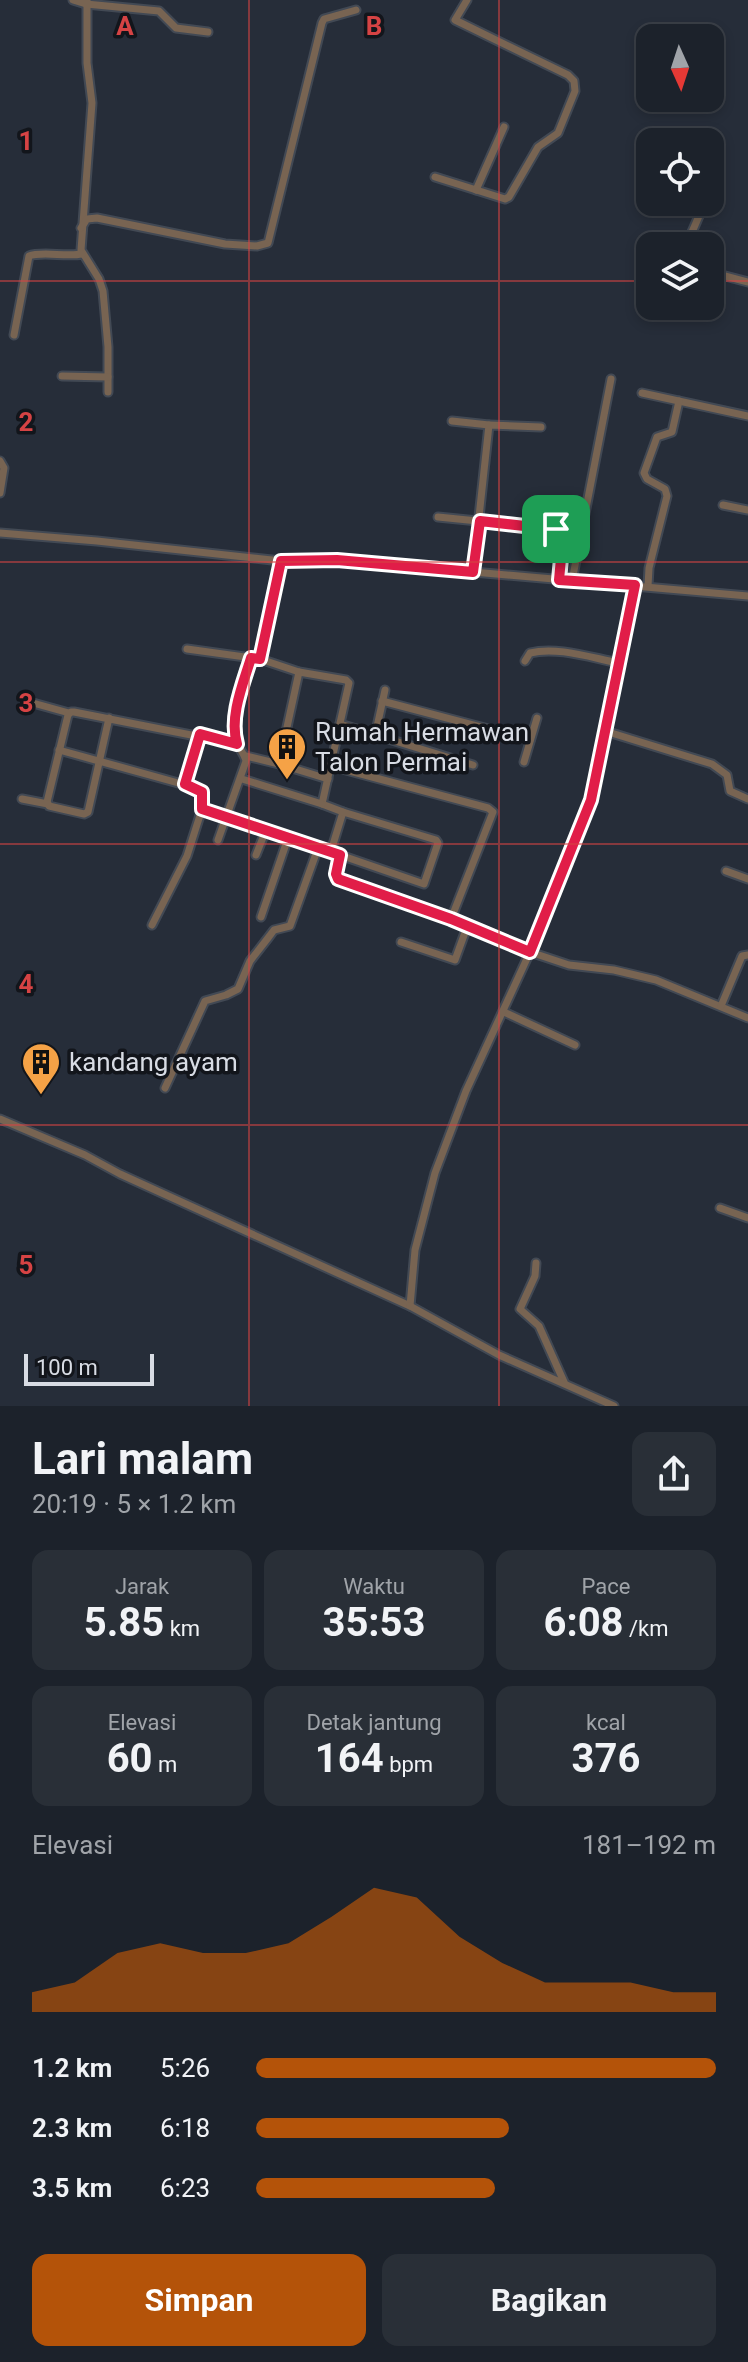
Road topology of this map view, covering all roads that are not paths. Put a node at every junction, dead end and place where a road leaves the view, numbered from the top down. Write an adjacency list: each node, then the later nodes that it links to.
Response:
1 (73, 0): 3 (street)
2 (467, 0): 8 (street)
3 (87, 2): 5 (street); 9 (street)
4 (356, 10): 9 (street)
5 (208, 32)
6 (504, 127): 8 (street)
7 (435, 177): 8 (street)
8 (476, 190)
9 (81, 228): 10 (street)
10 (82, 254): 13 (street); 15 (street)
11 (724, 276): 12 (street)
12 (748, 282)
13 (14, 335)
14 (62, 376): 15 (street)
15 (108, 377): 17 (street)
16 (611, 379): 34 (street)
17 (108, 392)
18 (642, 393): 19 (street)
19 (679, 401): 20 (street); 36 (street)
20 (748, 416)
21 (452, 421): 22 (street)
22 (489, 425): 23 (street); 29 (street)
23 (541, 427)
24 (0, 461): 25 (street)
25 (0, 493)
26 (723, 505): 27 (street)
27 (748, 510)
28 (438, 517): 29 (street)
29 (480, 521): 32 (street); 33 (street)
30 (0, 533): 31 (street)
31 (281, 561): 32 (street); 40 (street)
32 (473, 572): 33 (street)
33 (559, 580): 34 (street)
34 (572, 581): 35 (street)
35 (635, 585): 36 (street); 42 (street)
36 (648, 586): 37 (street)
37 (748, 596)
38 (187, 649): 39 (street)
39 (251, 658): 40 (street); 55 (street)
40 (260, 659): 43 (street)
41 (525, 661): 42 (street)
42 (619, 663): 51 (street)
43 (299, 672): 50 (street); 60 (street)
44 (385, 690): 45 (street)
45 (382, 701): 53 (street); 54 (street)
46 (33, 703): 47 (street)
47 (69, 713): 48 (street); 56 (street)
48 (109, 718): 52 (street); 58 (street)
49 (537, 718): 54 (street)
50 (340, 724): 53 (street); 62 (street)
51 (605, 731): 67 (street); 87 (street)
52 (200, 734): 55 (street); 65 (street)
53 (375, 736): 61 (street)
54 (530, 740): 59 (street)
55 (237, 744): 57 (street)
56 (59, 750): 58 (street); 68 (street)
57 (246, 756): 60 (street); 63 (street)
58 (101, 760): 65 (street); 68 (street)
59 (524, 762)
60 (279, 764): 64 (street)
61 (473, 765)
62 (331, 766): 64 (street); 83 (street)
63 (242, 779): 69 (street); 72 (street)
64 (328, 779): 69 (street)
65 (185, 784): 70 (street)
66 (22, 799): 68 (street)
67 (748, 799)
68 (48, 804)
69 (322, 804): 71 (street)
70 (202, 809): 72 (street); 84 (street)
71 (343, 812): 77 (street); 79 (street)
72 (227, 816): 73 (street); 75 (street)
73 (266, 830): 74 (street); 78 (street)
74 (288, 838): 76 (street); 82 (street)
75 (218, 840)
76 (318, 848): 77 (street); 93 (street)
77 (331, 851): 79 (street)
78 (256, 855)
79 (340, 855): 83 (street)
80 (726, 871): 81 (street)
81 (748, 879)
82 (261, 917)
83 (451, 919): 85 (street)
84 (152, 925)
85 (467, 927): 86 (street); 87 (street)
86 (401, 942)
87 (530, 952): 89 (street); 90 (street)
88 (748, 955): 89 (street)
89 (721, 1006): 91 (street)
90 (504, 1012): 92 (street); 98 (street)
91 (748, 1018)
92 (575, 1045)
93 (165, 1088)
94 (0, 1119): 98 (street)
95 (720, 1208): 96 (street)
96 (748, 1218)
97 (536, 1263): 99 (street)
98 (410, 1306): 99 (street)
99 (564, 1382): 100 (street)
100 (614, 1406)

